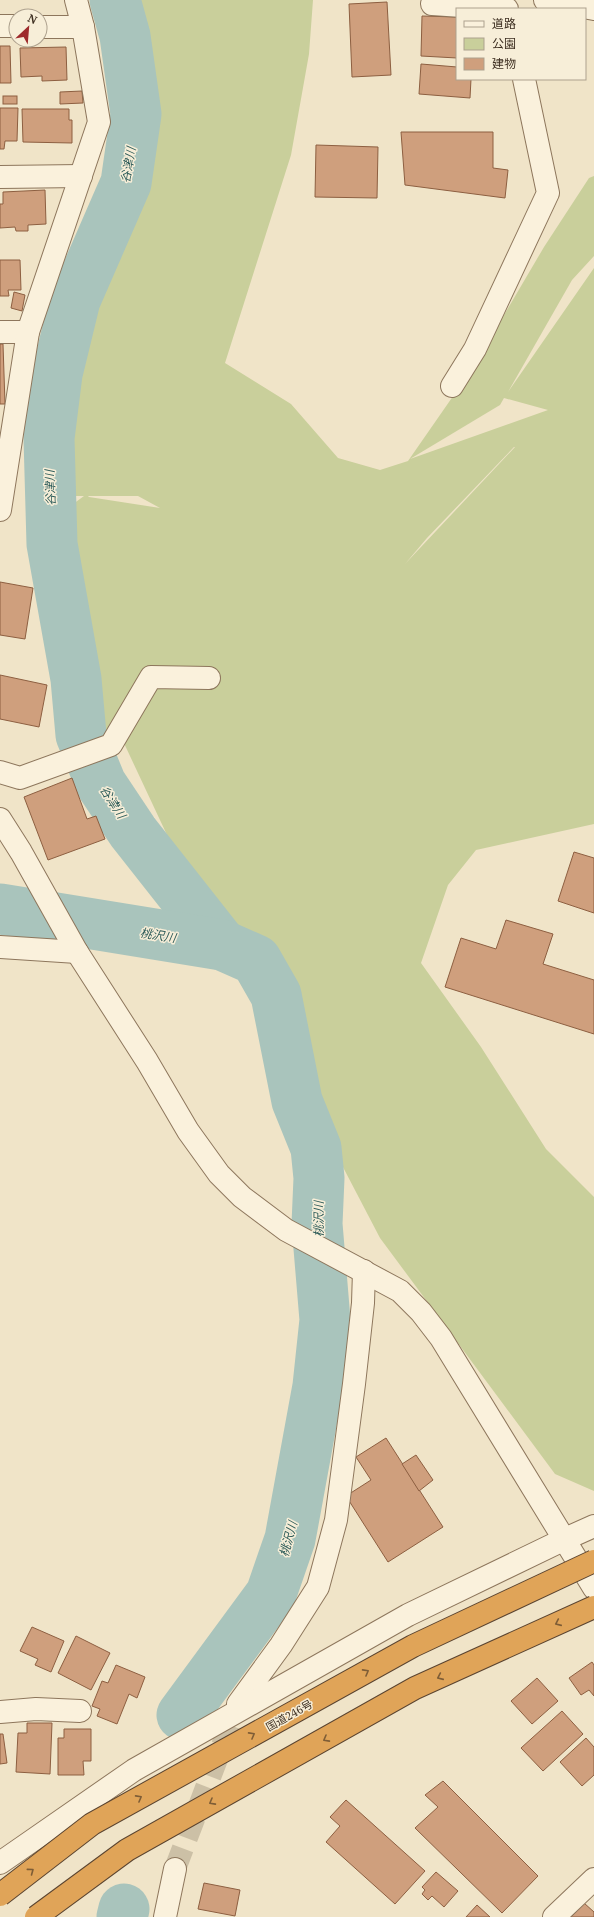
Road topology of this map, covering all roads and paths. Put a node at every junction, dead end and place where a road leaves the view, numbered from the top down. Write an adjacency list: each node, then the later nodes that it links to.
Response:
1 (76, 0): 7 (street)
2 (545, 0): 5 (street)
3 (432, 4): 4 (street)
4 (493, 8)
5 (594, 9)
6 (48, 26): 7 (street)
7 (83, 27): 9 (street)
8 (524, 80): 13 (street)
9 (81, 176): 10 (street); 12 (street)
10 (0, 177)
11 (0, 332): 12 (street)
12 (28, 332): 14 (street)
13 (452, 386)
14 (3, 482): 15 (street)
15 (0, 510)
16 (208, 678): 17 (street)
17 (0, 772)
18 (0, 819): 20 (street)
19 (0, 947): 20 (street)
20 (77, 952): 21 (street)
21 (358, 1268): 23 (street); 27 (street)
22 (594, 1526): 23 (street)
23 (564, 1539): 25 (street); 30 (street)
24 (594, 1561): 33 (highway, 国道246号, one-way to 24, bridge)
25 (594, 1588)
26 (594, 1607): 34 (highway, one-way to 34, bridge)
27 (238, 1704)
28 (80, 1711): 29 (street)
29 (0, 1712)
30 (0, 1863)
31 (174, 1869): 35 (street)
32 (593, 1881): 36 (street)
33 (0, 1894)
34 (36, 1917)
35 (165, 1917)
36 (554, 1917)

